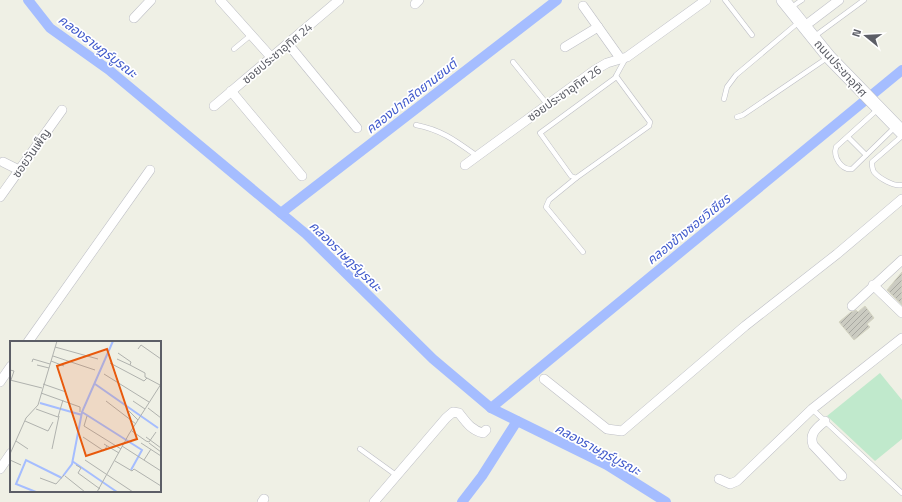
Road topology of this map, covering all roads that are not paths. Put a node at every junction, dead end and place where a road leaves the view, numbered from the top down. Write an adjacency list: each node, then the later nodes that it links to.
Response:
1 (151, 0): 11 (street)
2 (220, 0): 15 (street)
3 (340, 0): 17 (street, ซอยประชาอุทิศ 24)
4 (706, 0): 22 (street, ซอยประชาอุทิศ 26)
5 (725, 0): 16 (lane)
6 (783, 0): 12 (main road, ถนนประชาอุทิศ)
7 (839, 0): 12 (street)
8 (864, 0): 14 (lane)
9 (797, 1): 12 (main road, ถนนประชาอุทิศ)
10 (583, 6): 13 (street)
11 (134, 18)
12 (805, 22): 14 (main road, ถนนประชาอุทิศ); 21 (main road, ถนนประชาอุทิศ); 27 (lane)
13 (598, 26): 18 (street); 22 (street)
14 (819, 33): 26 (main road, ถนนประชาอุทิศ)
15 (251, 35): 19 (lane); 20 (street)
16 (752, 35)
17 (288, 44): 20 (street, ซอยประชาอุทิศ 24); 33 (street)
18 (564, 47)
19 (234, 49)
20 (271, 57): 25 (street, ซอยประชาอุทิศ 24)
21 (829, 57): 26 (main road, ถนนประชาอุทิศ); 31 (lane)
22 (624, 58): 24 (lane); 28 (street, ซอยประชาอุทิศ 26)
23 (513, 62): 28 (lane)
24 (616, 76): 43 (lane); 43 (lane)
25 (231, 91): 29 (street, ซอยประชาอุทิศ 24); 42 (street)
26 (872, 98): 34 (main road, ถนนประชาอุทิศ); 35 (lane)
27 (724, 99)
28 (547, 104): 37 (street, ซอยประชาอุทิศ 26)
29 (214, 106)
30 (62, 110): 40 (street, ซอยวันเพ็ญ)
31 (737, 117)
32 (416, 124): 37 (lane)
33 (357, 128)
34 (900, 129): 36 (lane); 44 (lane)
35 (848, 137): 36 (lane); 36 (lane)
36 (866, 155)
37 (477, 156): 39 (street, ซอยประชาอุทิศ 26)
38 (3, 162): 40 (street)
39 (465, 165)
40 (19, 170): 45 (street, ซอยวันเพ็ญ)
41 (150, 170): 53 (street)
42 (302, 176)
43 (576, 178): 47 (lane)
44 (902, 185)
45 (0, 197)
46 (902, 198): 55 (street)
47 (583, 252)
48 (902, 260): 49 (street)
49 (873, 285): 50 (street); 51 (street)
50 (852, 306)
51 (902, 313)
52 (902, 338): 57 (street)
53 (29, 341)
54 (10, 367): 56 (street)
55 (544, 379)
56 (0, 382)
57 (812, 409): 58 (lane); 65 (street)
58 (825, 421): 64 (street); 66 (lane)
59 (486, 430): 63 (street)
60 (360, 449): 63 (lane)
61 (10, 454): 62 (street)
62 (0, 469)
63 (396, 475): 67 (street)
64 (842, 476)
65 (719, 479)
66 (902, 492)
67 (374, 502)

